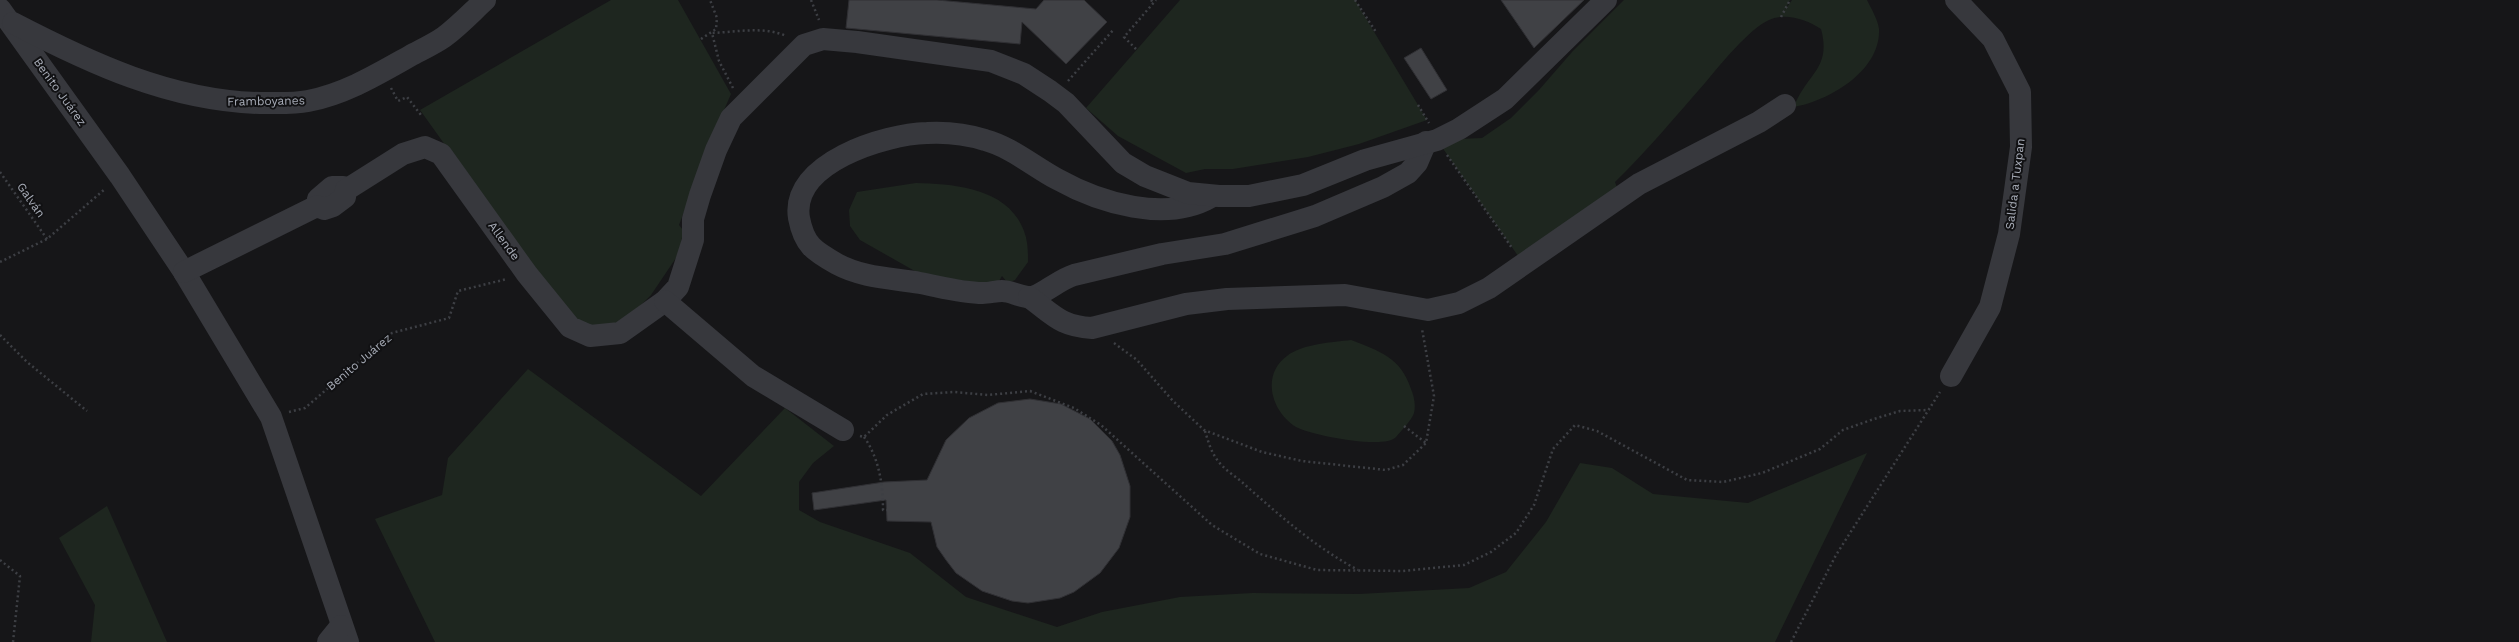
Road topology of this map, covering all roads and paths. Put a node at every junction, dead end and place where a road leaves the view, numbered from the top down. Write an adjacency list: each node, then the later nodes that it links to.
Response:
1 (485, 0): 10 (street, Framboyanes)
2 (710, 0): 14 (path)
3 (1151, 0): 9 (path)
4 (1156, 0): 9 (path)
5 (1355, 0): 13 (path)
6 (1606, 0): 23 (street)
7 (1790, 0): 11 (path)
8 (1956, 0): 37 (street, Salida a Tuxpan)
9 (1154, 4): 17 (path)
10 (5, 15): 25 (street, Benito Juárez)
11 (1781, 17)
12 (1114, 29): 20 (path)
13 (1376, 32)
14 (712, 33): 15 (path); 16 (path); 19 (path)
15 (701, 39)
16 (804, 45): 20 (street); 33 (street, Allende)
17 (1136, 49)
18 (385, 86): 22 (path)
19 (731, 94)
20 (1056, 95): 26 (street)
21 (1785, 105): 29 (street)
22 (420, 115)
23 (1431, 141): 26 (street); 29 (path); 32 (street)
24 (0, 172): 27 (path, Galván)
25 (120, 176): 27 (path); 30 (street, Benito Juárez)
26 (1214, 195): 32 (street)
27 (47, 239): 28 (path)
28 (0, 262)
29 (1523, 263): 34 (street)
30 (184, 272): 31 (street, Allende); 40 (street, Benito Juárez)
31 (527, 274): 33 (street, Allende); 40 (path, Benito Juárez)
32 (1029, 297): 35 (street)
33 (665, 301): 42 (street)
34 (1418, 309): 35 (street); 45 (path)
35 (1092, 328): 43 (path)
36 (0, 335): 39 (path)
37 (1951, 376): 38 (path)
38 (1928, 410): 48 (path); 51 (path)
39 (87, 411)
40 (271, 417): 49 (street, Benito Juárez)
41 (1404, 426): 45 (path)
42 (843, 430): 44 (path)
43 (1204, 430): 45 (path); 48 (path)
44 (864, 437): 46 (path); 48 (path)
45 (1426, 443)
46 (887, 510)
47 (0, 560): 50 (path)
48 (1359, 570)
49 (339, 637)
50 (13, 642)
51 (1791, 642)

